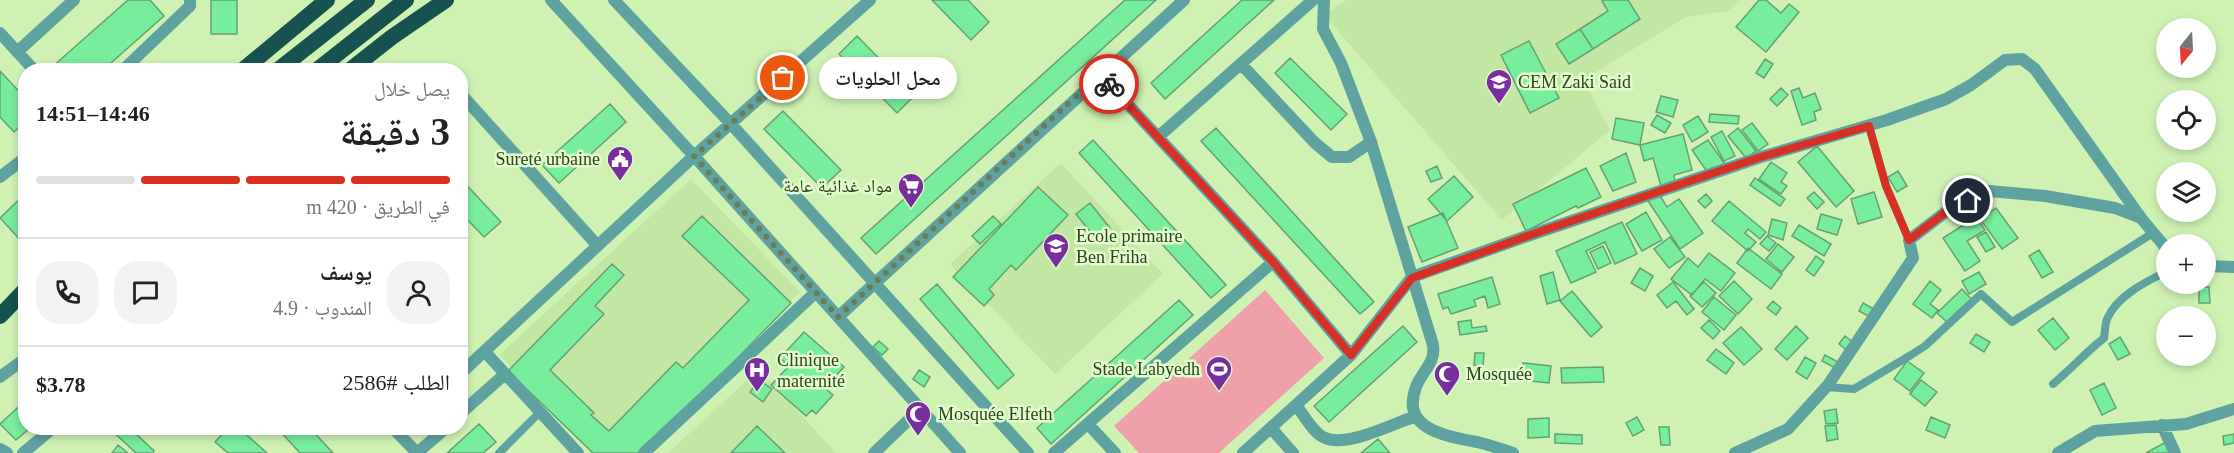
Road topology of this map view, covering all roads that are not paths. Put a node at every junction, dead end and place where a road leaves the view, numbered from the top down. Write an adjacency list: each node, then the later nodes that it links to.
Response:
1 (74, 0): 14 (street)
2 (190, 0): 16 (street)
3 (327, 0): 17 (highway)
4 (367, 0): 18 (highway)
5 (405, 0): 19 (highway)
6 (446, 0): 20 (highway)
7 (551, 0): 28 (street)
8 (614, 0): 24 (street)
9 (870, 0): 24 (street)
10 (1184, 0): 22 (street)
11 (1313, 0): 21 (street)
12 (1324, 0): 27 (street)
13 (0, 33): 14 (street)
14 (17, 52): 15 (street)
15 (27, 63)
16 (130, 63)
17 (251, 63)
18 (287, 63)
19 (326, 63)
20 (359, 63)
21 (1241, 64): 26 (street); 27 (street)
22 (1100, 74): 26 (street); 41 (street)
23 (468, 102): 35 (street)
24 (731, 124): 28 (street); 41 (street)
25 (1869, 126): 31 (street); 34 (lane); 40 (street)
26 (1158, 137): 36 (street)
27 (1371, 142): 40 (street)
28 (694, 156): 35 (street); 42 (street)
29 (18, 163): 30 (street)
30 (0, 177)
31 (2141, 218): 32 (street); 34 (street)
32 (2152, 233): 33 (street); 54 (lane)
33 (2156, 237)
34 (1909, 240): 54 (street)
35 (597, 245): 47 (street)
36 (1273, 262): 48 (street); 61 (street)
37 (2216, 266): 38 (street)
38 (2234, 267)
39 (2156, 277): 53 (lane)
40 (1412, 278): 48 (street); 60 (street)
41 (874, 283): 46 (street); 76 (street)
42 (816, 292): 46 (street); 73 (street)
43 (18, 297): 45 (highway)
44 (18, 302): 45 (highway)
45 (2, 313)
46 (838, 317): 57 (street)
47 (485, 352): 50 (street); 51 (street)
48 (1351, 355): 55 (street)
49 (18, 364): 52 (street)
50 (468, 367)
51 (505, 374): 56 (street); 59 (street)
52 (0, 378)
53 (2053, 384)
54 (1826, 387): 82 (street)
55 (1296, 405): 60 (street); 63 (street)
56 (468, 407)
57 (920, 409): 74 (street); 75 (street)
58 (2234, 409): 62 (street)
59 (540, 412): 71 (lane); 72 (street)
60 (1416, 416): 81 (street)
61 (1088, 424): 77 (street); 78 (street)
62 (2162, 425): 67 (street); 84 (street)
63 (1270, 428): 79 (street); 80 (street)
64 (45, 435): 70 (street)
65 (401, 435): 66 (street)
66 (438, 435)
67 (2079, 448): 83 (street)
68 (0, 449): 69 (street)
69 (7, 453)
70 (23, 453)
71 (498, 453)
72 (578, 453)
73 (644, 453)
74 (874, 453)
75 (960, 453)
76 (1028, 453)
77 (1054, 453)
78 (1115, 453)
79 (1243, 453)
80 (1293, 453)
81 (1513, 453)
82 (1735, 453)
83 (2058, 453)
84 (2175, 453)

